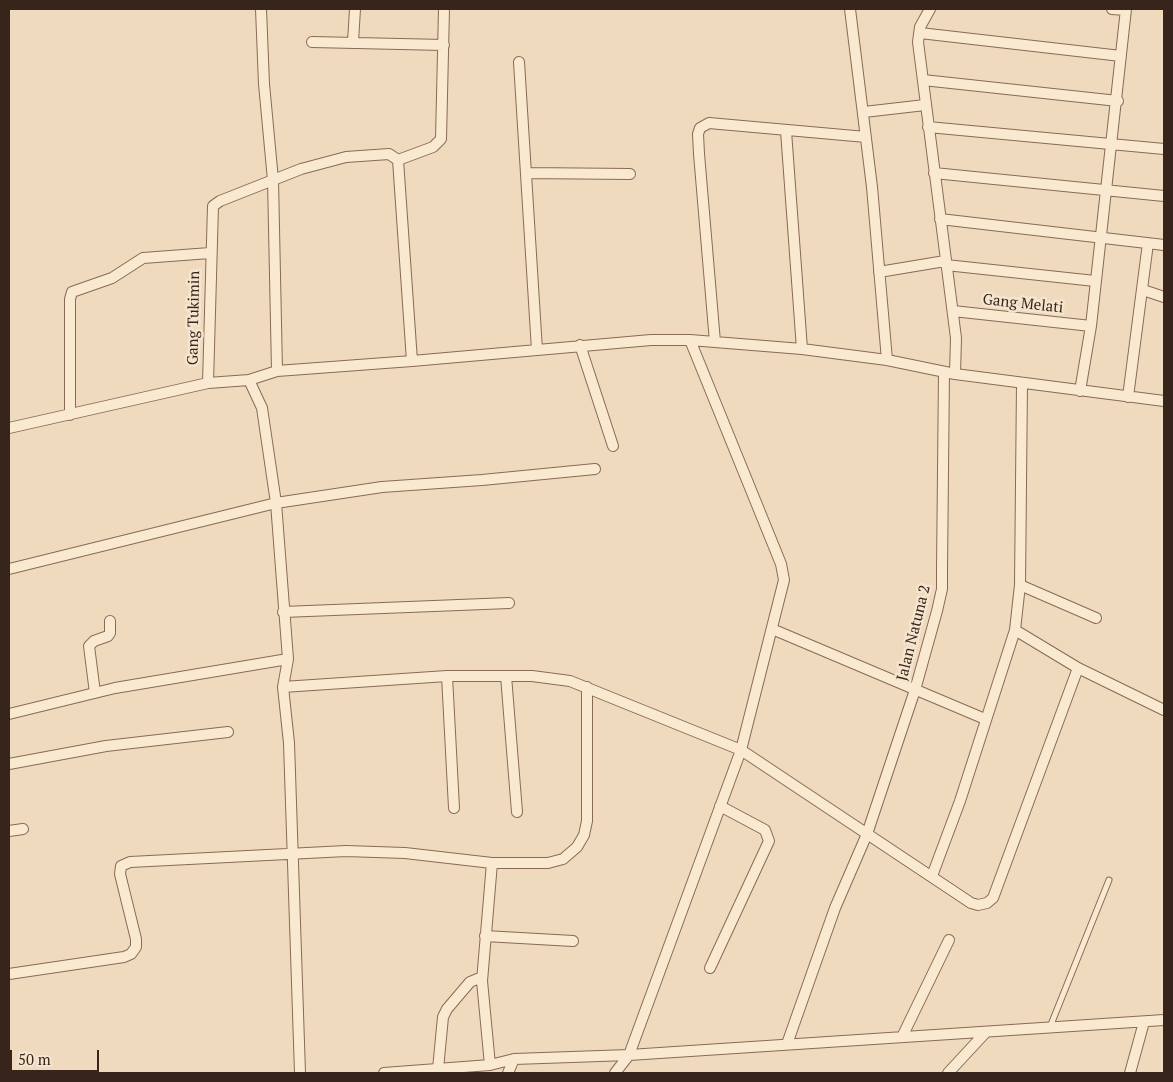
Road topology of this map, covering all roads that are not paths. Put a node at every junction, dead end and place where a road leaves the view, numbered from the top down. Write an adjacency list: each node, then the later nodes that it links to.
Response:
1 (261, 9): 27 (street)
2 (355, 9): 10 (street)
3 (444, 9): 11 (street)
4 (850, 9): 17 (street)
5 (930, 9): 8 (street)
6 (1112, 9): 7 (street)
7 (1126, 10): 12 (street)
8 (920, 32): 12 (street); 14 (street)
9 (312, 42): 10 (street)
10 (353, 42): 11 (street)
11 (444, 44): 23 (street)
12 (1121, 56): 15 (street)
13 (519, 62): 24 (street)
14 (923, 80): 15 (street); 16 (street)
15 (1118, 100): 21 (street)
16 (925, 106): 17 (street); 18 (street)
17 (864, 112): 20 (street)
18 (928, 127): 21 (street); 25 (street)
19 (786, 131): 20 (street); 43 (street); 46 (street)
20 (866, 137): 36 (street)
21 (1112, 145): 22 (street); 28 (street)
22 (1164, 149)
23 (398, 160): 27 (street); 48 (street)
24 (527, 173): 26 (street); 45 (street)
25 (934, 173): 28 (street); 30 (street)
26 (630, 174)
27 (273, 180): 34 (street, Gang Tukimin); 49 (street)
28 (1107, 190): 29 (street); 31 (street)
29 (1164, 196)
30 (940, 219): 31 (street); 35 (street)
31 (1101, 236): 32 (street); 37 (street)
32 (1148, 243): 33 (street); 38 (street)
33 (1164, 245)
34 (210, 252): 54 (street, Gang Tukimin); 58 (street)
35 (946, 263): 36 (street); 37 (street); 40 (street)
36 (879, 272): 47 (street)
37 (1095, 281): 41 (street)
38 (1143, 290): 39 (street); 56 (street)
39 (1164, 298)
40 (953, 311): 41 (street, Gang Melati); 51 (street)
41 (1091, 326): 55 (street)
42 (690, 340): 43 (street); 44 (street); 69 (street)
43 (715, 342): 46 (street)
44 (580, 345): 45 (street); 60 (street)
45 (537, 350): 48 (street)
46 (802, 350): 47 (street)
47 (887, 360): 50 (street)
48 (412, 361): 49 (street)
49 (277, 371): 52 (street)
50 (944, 372): 51 (street); 77 (street, Jalan Natuna 2)
51 (955, 374): 53 (street)
52 (249, 380): 54 (street); 62 (street)
53 (1022, 383): 55 (street); 64 (street)
54 (208, 384): 58 (street)
55 (1080, 391): 56 (street)
56 (1128, 397): 57 (street)
57 (1164, 401)
58 (70, 415): 59 (street)
59 (9, 428)
60 (613, 446)
61 (595, 470): 62 (street)
62 (276, 503): 63 (street); 66 (street)
63 (9, 569)
64 (1020, 585): 67 (street); 70 (street)
65 (509, 603): 66 (street)
66 (283, 612): 71 (street)
67 (1096, 618)
68 (110, 621): 78 (street)
69 (772, 629): 77 (street); 83 (street)
70 (1015, 630): 72 (street); 81 (street)
71 (288, 659): 75 (street); 78 (street)
72 (1078, 668): 79 (street); 93 (street)
73 (447, 676): 74 (street); 75 (street); 86 (street)
74 (506, 676): 76 (street); 87 (street)
75 (283, 686): 91 (street)
76 (587, 687): 83 (street); 92 (street)
77 (915, 690): 81 (street); 90 (street, Jalan Natuna 2)
78 (95, 693): 80 (street)
79 (1164, 710)
80 (9, 714)
81 (985, 719): 93 (street)
82 (228, 732): 84 (street)
83 (742, 750): 85 (street); 90 (street)
84 (9, 764)
85 (720, 806): 98 (street); 107 (street)
86 (454, 808)
87 (517, 812)
88 (23, 829): 89 (street)
89 (9, 831)
90 (867, 834): 93 (street); 106 (street, Jalan Natuna 2)
91 (294, 854): 92 (street); 99 (street); 111 (street)
92 (492, 863): 95 (street)
93 (932, 876)
94 (1109, 880): 103 (lane)
95 (485, 936): 96 (street); 100 (street)
96 (573, 940)
97 (949, 940): 105 (street)
98 (710, 968)
99 (9, 974)
100 (482, 977): 109 (street); 110 (street)
101 (1164, 1020): 102 (street)
102 (1144, 1022): 103 (street); 116 (street)
103 (1050, 1028): 104 (street)
104 (986, 1032): 105 (street); 115 (street)
105 (902, 1037): 106 (street)
106 (787, 1044): 107 (street)
107 (629, 1055): 108 (street); 114 (street)
108 (514, 1059): 109 (street); 113 (street)
109 (490, 1065): 110 (street)
110 (438, 1069): 112 (street)
111 (300, 1073)
112 (384, 1073)
113 (508, 1073)
114 (615, 1073)
115 (948, 1073)
116 (1130, 1073)

